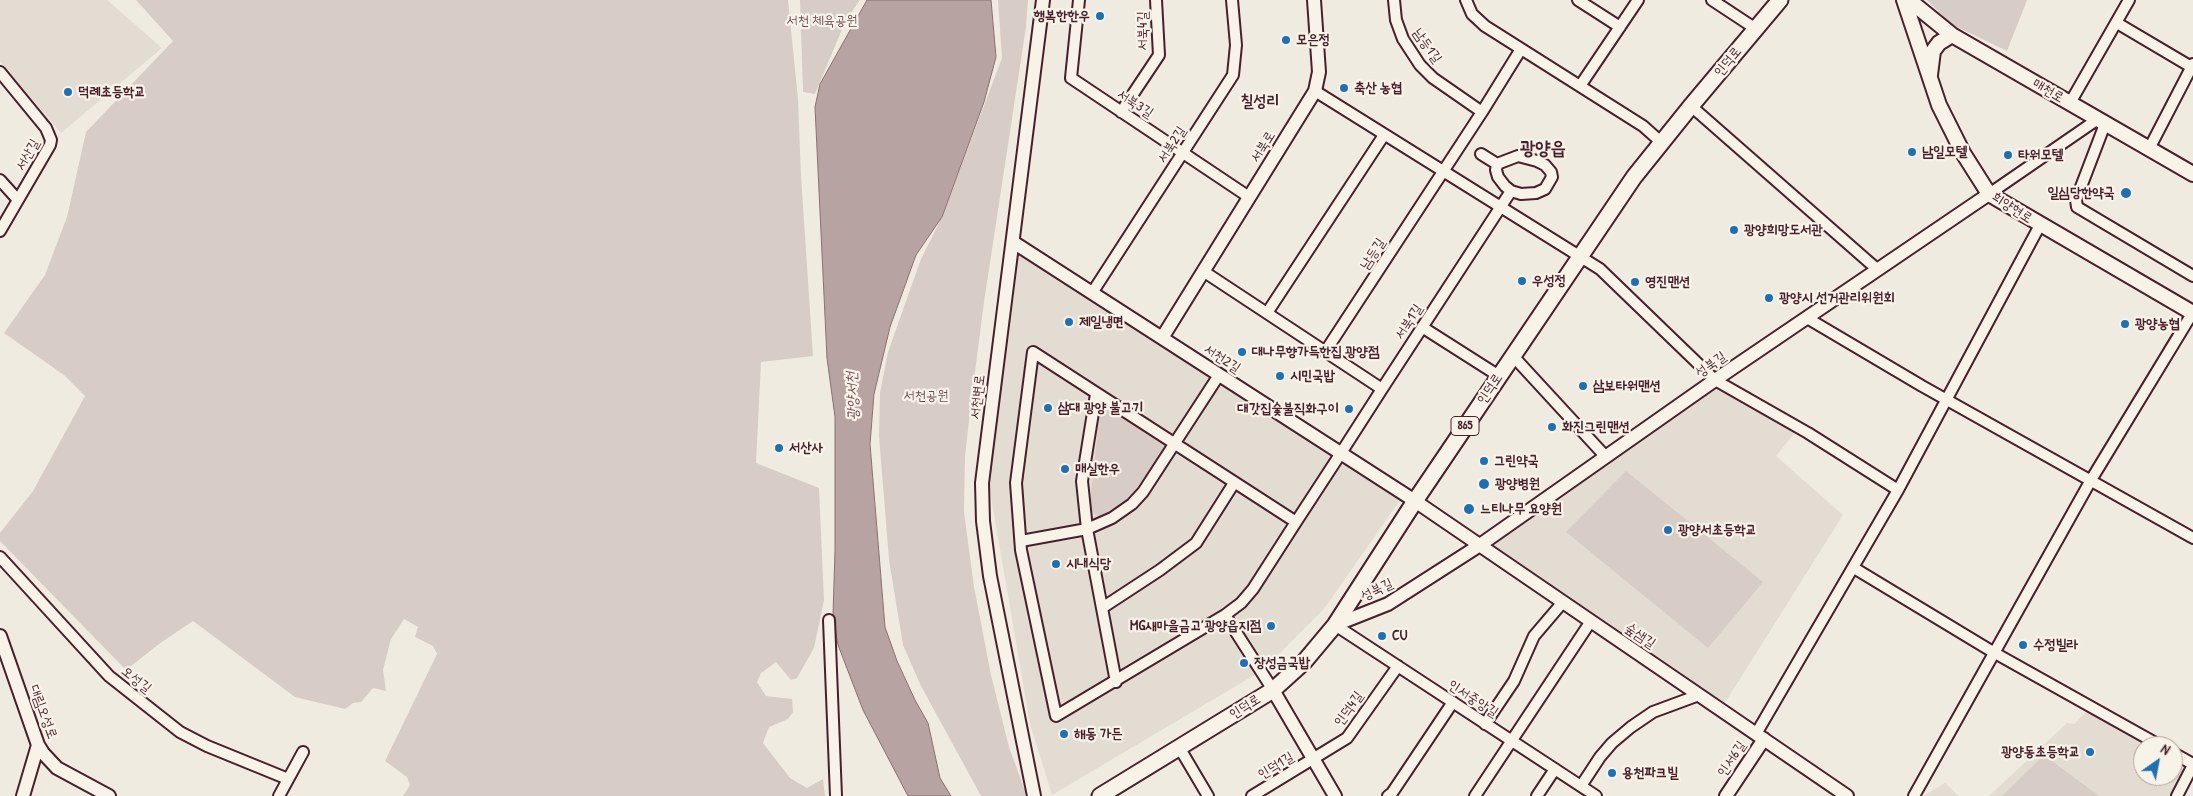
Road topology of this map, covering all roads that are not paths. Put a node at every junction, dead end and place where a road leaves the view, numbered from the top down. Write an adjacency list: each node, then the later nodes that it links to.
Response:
1 (1043, 0): 46 (street, 서천변로)
2 (1079, 0): 27 (street, 서북3길)
3 (1156, 0): 27 (street, 서북4길)
4 (1232, 0): 33 (street, 서북2길)
5 (1314, 0): 24 (street, 서북로)
6 (1394, 0): 28 (street, 남등1길)
7 (1466, 0): 19 (street)
8 (1578, 0): 16 (street)
9 (1638, 0): 16 (street)
10 (1712, 0): 17 (street)
11 (1780, 0): 17 (main road, 인덕로 / 865)
12 (1904, 0): 22 (main road, 희양현로)
13 (1909, 0): 18 (main road, 매천로)
14 (2129, 0): 15 (street)
15 (2117, 23): 20 (street); 25 (street)
16 (1620, 28): 23 (street)
17 (1756, 29): 26 (main road, 인덕로 / 865)
18 (1952, 35): 22 (main road); 25 (main road, 매천로)
19 (1522, 49): 23 (street); 28 (street, 남등길)
20 (2192, 66): 32 (street)
21 (1, 74): 42 (street, 서산길)
22 (1930, 78): 40 (main road, 희양현로)
23 (1580, 86): 31 (street)
24 (1315, 92): 30 (street); 41 (street, 서북로)
25 (2070, 103): 29 (main road, 매천로)
26 (1690, 106): 31 (main road, 인덕로 / 865); 48 (street)
27 (1121, 112): 33 (street, 서북3길)
28 (1482, 112): 36 (street, 남등길)
29 (2101, 122): 32 (main road, 매천로); 40 (street, 성북길); 50 (street)
30 (1384, 135): 36 (street); 53 (street)
31 (1661, 142): 47 (main road, 인덕로 / 865)
32 (2149, 149): 37 (main road, 매천로)
33 (1184, 153): 41 (street, 서북3길); 51 (street, 서북2길)
34 (1481, 154): 35 (street)
35 (1497, 164): 39 (street); 39 (street)
36 (1443, 172): 43 (street); 57 (street, 남등길)
37 (2193, 174)
38 (0, 180): 42 (street)
39 (1511, 191): 43 (street, 서북1길)
40 (1989, 194): 44 (main road, 희양현로); 48 (street, 성북길)
41 (1250, 197): 49 (street, 서북로)
42 (18, 200): 45 (street, 서산길)
43 (1500, 207): 47 (street); 55 (street, 서북1길)
44 (2040, 225): 52 (main road, 희양현로); 64 (street)
45 (0, 231)
46 (1013, 242): 51 (street, 서천2길); 108 (street, 서천변로)
47 (1579, 257): 58 (main road, 인덕로 / 865); 61 (street)
48 (1878, 270): 54 (street, 성북길)
49 (1203, 271): 53 (street); 56 (street, 서북로)
50 (2193, 276)
51 (1092, 293): 56 (street, 서천2길)
52 (2193, 313): 68 (street)
53 (1267, 314): 57 (street)
54 (1807, 318): 61 (street, 성북길); 64 (street)
55 (1422, 327): 60 (street); 62 (street, 서북1길)
56 (1162, 338): 59 (street, 서천2길)
57 (1325, 352): 62 (street)
58 (1513, 356): 60 (main road, 인덕로 / 865); 67 (street)
59 (1219, 375): 65 (street); 66 (street, 서천2길)
60 (1499, 376): 71 (main road, 인덕로 / 865)
61 (1714, 380): 67 (street, 성북길); 70 (street)
62 (1382, 389): 66 (street, 서북1길)
63 (1096, 394): 65 (street); 73 (street); 75 (street)
64 (1946, 399): 68 (street); 70 (street)
65 (1174, 444): 69 (street); 73 (street)
66 (1341, 453): 71 (street, 서천2길); 72 (street, 서북1길)
67 (1606, 457): 76 (street, 성북길)
68 (2090, 480): 74 (street); 86 (street)
69 (1234, 484): 72 (street); 80 (street)
70 (1898, 490): 78 (street)
71 (1415, 501): 76 (street, 숲샘길); 84 (main road, 인덕로 / 865)
72 (1296, 522): 81 (street, 서북1길)
73 (1087, 529): 75 (street); 80 (street)
74 (2193, 538)
75 (1021, 541): 88 (street, 서북1길)
76 (1480, 545): 79 (street, 숲샘길); 84 (street, 성북길)
77 (0, 557): 102 (street, 오성길)
78 (1854, 568): 86 (street); 93 (street)
79 (1563, 602): 83 (street, 숲샘길); 92 (street)
80 (1102, 608): 88 (street)
81 (1226, 615): 88 (street, 서북1길); 89 (street)
82 (829, 620): 107 (street)
83 (1591, 621): 90 (street, 숲샘길); 95 (street)
84 (1335, 625): 87 (street, 인서중앙길); 89 (main road, 인덕로 / 865)
85 (0, 636): 96 (street, 대림오성로)
86 (1993, 652): 94 (street); 119 (street)
87 (1398, 666): 91 (street, 인서중앙길); 99 (street, 인덕4길)
88 (1116, 682)
89 (1272, 690): 97 (main road, 인덕로 / 865); 99 (street)
90 (1699, 695): 93 (street, 숲샘길); 103 (street)
91 (1453, 702): 92 (street, 인서중앙길); 113 (street)
92 (1485, 724): 95 (street, 인서중앙길)
93 (1760, 736): 117 (street, 인서6길); 118 (street, 숲샘길)
94 (2143, 736)
95 (1511, 741): 101 (street, 인서중앙길); 114 (street)
96 (38, 745): 104 (street); 105 (street, 대림오성로)
97 (1179, 748): 109 (main road, 인덕로 / 865); 110 (street)
98 (303, 752): 102 (street)
99 (1314, 759): 111 (street, 인덕1길); 112 (street)
100 (2193, 765): 120 (street)
101 (1555, 769): 103 (street, 인서중앙길); 115 (street)
102 (288, 779): 106 (street)
103 (1581, 786): 116 (street, 인서중앙길)
104 (22, 796)
105 (108, 796)
106 (279, 796)
107 (836, 796)
108 (1034, 796)
109 (1100, 796)
110 (1208, 796)
111 (1252, 796)
112 (1335, 796)
113 (1388, 796)
114 (1475, 796)
115 (1537, 796)
116 (1596, 796)
117 (1726, 796)
118 (1848, 796)
119 (1914, 796)
120 (2177, 796)

